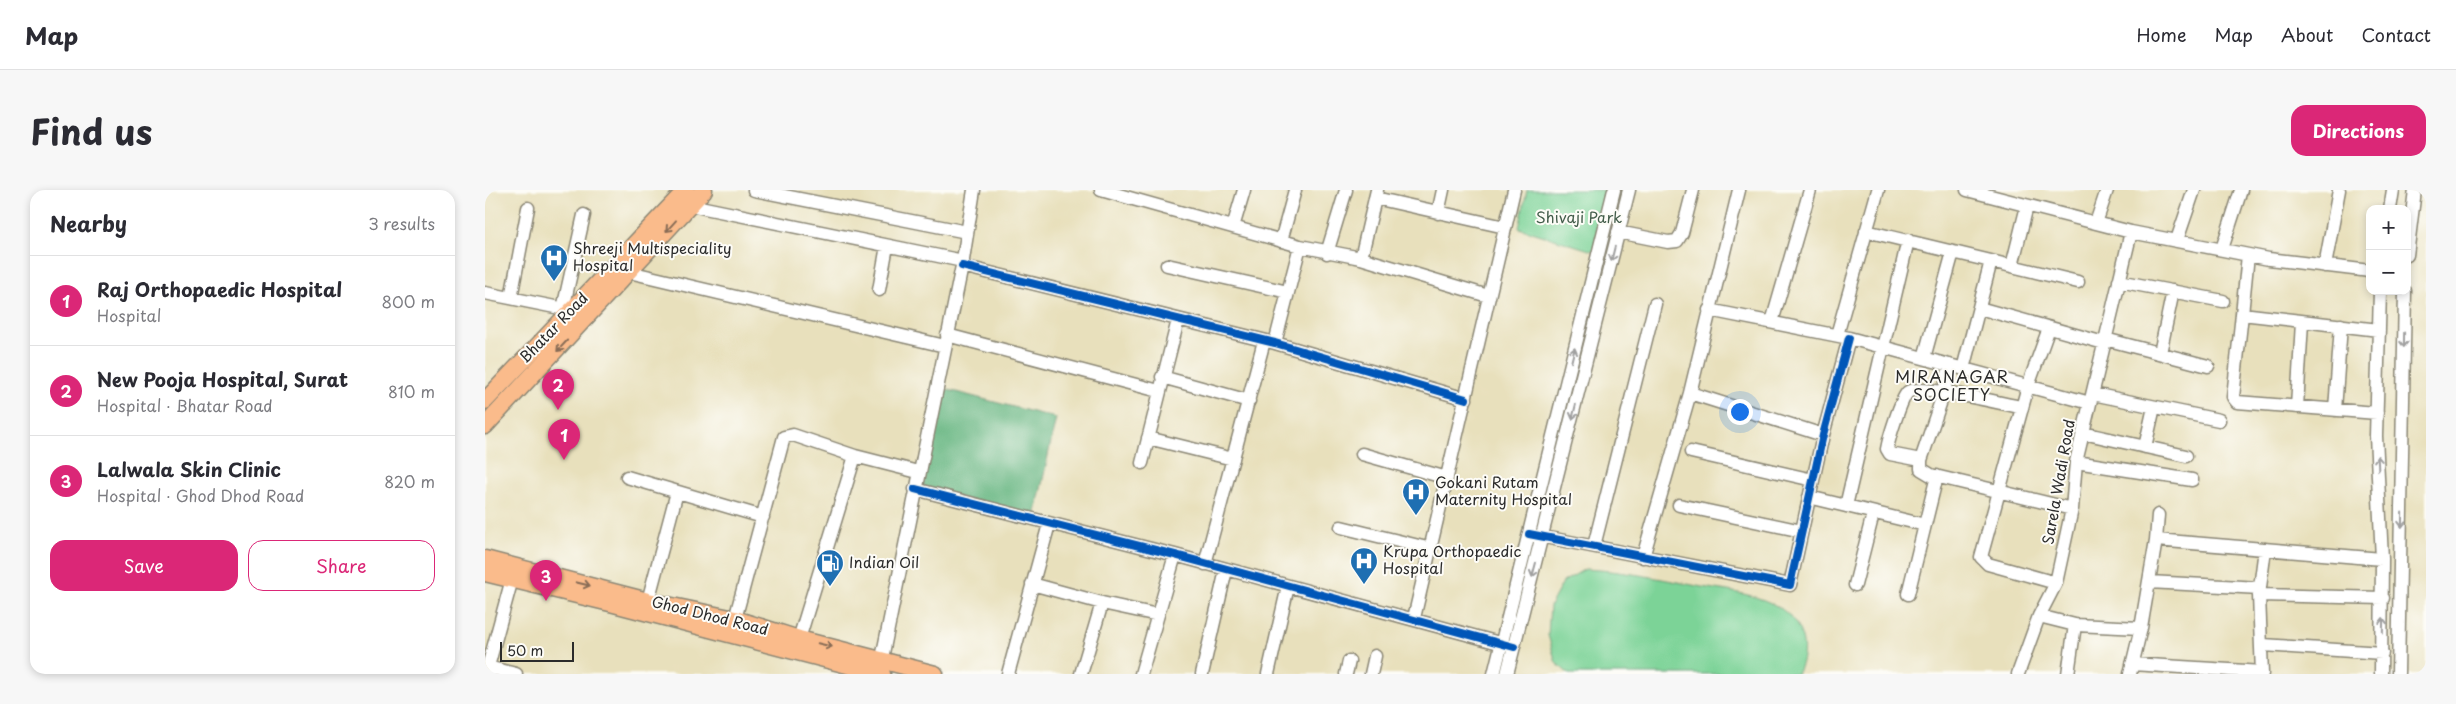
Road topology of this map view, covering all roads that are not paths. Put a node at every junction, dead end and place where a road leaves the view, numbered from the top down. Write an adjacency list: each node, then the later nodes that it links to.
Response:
1 (704, 190): 26 (main road)
2 (754, 190): 36 (street)
3 (974, 190): 36 (street)
4 (1101, 190): 25 (street)
5 (1244, 190): 33 (street)
6 (1295, 190): 41 (street)
7 (1346, 190): 47 (street)
8 (1443, 190): 30 (street)
9 (1513, 190): 34 (street)
10 (1614, 190): 138 (street, one-way to 10)
11 (1629, 190): 37 (street)
12 (1693, 190): 37 (street)
13 (1739, 190): 71 (street)
14 (1809, 190): 75 (street)
15 (1878, 190): 35 (street)
16 (1967, 190): 24 (street)
17 (2107, 190): 32 (street)
18 (2194, 190): 40 (street)
19 (2241, 190): 44 (street)
20 (2339, 190): 54 (street)
21 (2393, 190): 27 (street)
22 (2415, 190): 45 (street)
23 (1376, 194): 30 (street); 49 (street)
24 (2004, 194): 28 (street)
25 (1142, 196): 33 (street)
26 (688, 198): 42 (street); 56 (main road, one-way to 56); 70 (main road, Bhatar Road)
27 (2391, 205)
28 (2027, 206): 32 (street); 53 (street)
29 (528, 208): 66 (street)
30 (1438, 213): 34 (street)
31 (584, 215): 70 (street)
32 (2097, 223): 38 (street)
33 (1233, 227): 41 (street)
34 (1505, 227): 65 (street)
35 (1867, 231): 39 (street); 80 (street)
36 (967, 232): 51 (street)
37 (1618, 232): 139 (street, one-way to 139)
38 (2131, 232): 40 (street); 57 (street, Sarela Wadi Road)
39 (1908, 240): 46 (street); 84 (street)
40 (2177, 240): 44 (street)
41 (1281, 241): 43 (street)
42 (887, 246): 51 (street); 59 (street)
43 (1300, 246): 47 (street); 61 (street)
44 (2222, 249): 48 (street)
45 (2408, 250)
46 (1953, 252): 50 (street); 86 (street)
47 (1327, 253): 49 (street)
48 (2248, 255): 54 (street); 72 (street)
49 (1361, 258): 65 (street)
50 (1991, 261): 53 (street); 69 (street)
51 (962, 263): 73 (street); 81 (street)
52 (1167, 265): 61 (street)
53 (2012, 266): 58 (street)
54 (2325, 266): 55 (street)
55 (2366, 271)
56 (629, 272): 74 (main road); 81 (street)
57 (2119, 281): 60 (street); 82 (street, Sarela Wadi Road)
58 (2078, 282)
59 (879, 290)
60 (2173, 291): 67 (street); 85 (street)
61 (1288, 292): 83 (street)
62 (485, 293): 66 (street)
63 (2379, 295): 79 (street)
64 (2405, 295): 192 (street, one-way to 192)
65 (1488, 296): 95 (street)
66 (511, 298): 70 (street)
67 (2223, 301)
68 (1655, 304): 141 (street)
69 (1979, 308): 78 (street); 89 (street)
70 (566, 310): 74 (street); 97 (main road, Bhatar Road)
71 (1709, 310): 75 (street); 94 (street)
72 (2242, 314): 76 (street); 100 (street)
73 (1178, 320): 83 (street); 90 (street)
74 (584, 322): 105 (main road, one-way to 105)
75 (1773, 322): 80 (street)
76 (2302, 322): 77 (street); 100 (street)
77 (2341, 325): 79 (street); 102 (street)
78 (2049, 328): 82 (street); 91 (street)
79 (2379, 330): 103 (street)
80 (1843, 336): 84 (street); 107 (street)
81 (946, 341): 92 (street); 118 (street)
82 (2105, 341): 85 (street); 96 (street, Sarela Wadi Road)
83 (1269, 342): 95 (street); 98 (street)
84 (1883, 347): 86 (street); 129 (street)
85 (2160, 353): 88 (street)
86 (1924, 358): 87 (street)
87 (1950, 365): 89 (street); 93 (street)
88 (2208, 366)
89 (1963, 369): 91 (street)
90 (1162, 377): 92 (street); 98 (street)
91 (2028, 386): 96 (street); 99 (street)
92 (1159, 391): 108 (street)
93 (1944, 392): 99 (street); 115 (street); 115 (street)
94 (1690, 393): 107 (street); 145 (street)
95 (1466, 399): 121 (street)
96 (2091, 399): 101 (street); 106 (street, Sarela Wadi Road)
97 (485, 401)
98 (1249, 401): 114 (street)
99 (2021, 407): 125 (street)
100 (2297, 407): 102 (street)
101 (2154, 408): 104 (street); 109 (street)
102 (2335, 410): 103 (street)
103 (2377, 413): 147 (street, one-way to 103)
104 (2219, 420)
105 (485, 426)
106 (2083, 433): 109 (street); 116 (street, Sarela Wadi Road)
107 (1823, 435): 122 (street)
108 (1148, 438): 114 (street); 117 (street)
109 (2145, 447): 113 (street)
110 (1691, 452): 122 (street)
111 (1362, 454): 121 (street)
112 (855, 456): 118 (street); 133 (street); 168 (street)
113 (2186, 456)
114 (1233, 460): 148 (street)
115 (1921, 460): 119 (street)
116 (2076, 462): 123 (street); 130 (street, Sarela Wadi Road)
117 (1142, 463)
118 (919, 472): 124 (street)
119 (1937, 476): 125 (street); 135 (street)
120 (627, 477): 126 (street)
121 (1447, 478): 142 (street)
122 (1813, 480): 127 (street)
123 (2192, 480)
124 (915, 490): 134 (street); 174 (street)
125 (1998, 490): 130 (street); 154 (street)
126 (677, 492): 133 (street); 160 (street)
127 (1809, 497): 129 (street); 137 (street)
128 (1679, 505): 137 (street)
129 (1846, 506): 131 (street)
130 (2072, 509): 154 (street, Sarela Wadi Road)
131 (1873, 514): 135 (street); 156 (street)
132 (2158, 515): 140 (street)
133 (763, 517): 165 (street)
134 (1049, 524): 144 (street); 153 (street)
135 (1925, 525): 158 (street)
136 (1341, 527): 142 (street)
137 (1802, 531): 145 (street)
138 (1529, 534): 139 (street); 169 (street)
139 (1543, 537): 141 (street); 169 (street, one-way to 169)
140 (2156, 540): 143 (street); 152 (street)
141 (1594, 546): 145 (street)
142 (1431, 549): 164 (street)
143 (2265, 549): 147 (street); 157 (street)
144 (1175, 555): 148 (street); 162 (street)
145 (1643, 557)
146 (485, 559): 160 (main road, Ghod Dhod Road, one-way to 160)
147 (2383, 559): 159 (street)
148 (1205, 564): 149 (street)
149 (1226, 570): 155 (street); 183 (street)
150 (485, 573): 151 (main road)
151 (512, 580): 174 (main road); 176 (street)
152 (2149, 582): 157 (street); 167 (street)
153 (1032, 584): 161 (street); 180 (street)
154 (2056, 584): 163 (street, Sarela Wadi Road)
155 (1288, 586): 164 (street); 184 (street)
156 (1855, 586)
157 (2259, 592): 159 (street); 170 (street)
158 (1909, 594)
159 (2383, 598): 171 (street, one-way to 159)
160 (648, 601): 165 (main road, Ghod Dhod Road)
161 (1102, 603): 162 (street); 181 (street)
162 (1158, 615): 182 (street)
163 (2039, 616): 166 (street); 189 (street, Sarela Wadi Road)
164 (1414, 618): 169 (street)
165 (735, 619): 168 (main road, Ghod Dhod Road)
166 (2075, 625): 167 (street); 190 (street)
167 (2141, 628): 175 (street)
168 (799, 639): 174 (main road, Ghod Dhod Road, one-way to 174)
169 (1508, 645): 187 (street); 188 (street)
170 (2263, 645): 171 (street); 177 (street)
171 (2382, 653): 191 (street)
172 (1375, 656): 186 (street)
173 (1349, 661): 185 (street)
174 (881, 669): 179 (main road, Ghod Dhod Road)
175 (2131, 669): 177 (street)
176 (486, 671): 178 (street)
177 (2262, 673)
178 (516, 674)
179 (935, 674)
180 (1008, 674)
181 (1081, 674)
182 (1141, 674)
183 (1201, 674)
184 (1268, 674)
185 (1346, 674)
186 (1371, 674)
187 (1493, 674)
188 (1507, 674)
189 (2018, 674)
190 (2068, 674)
191 (2381, 674)
192 (2398, 674)

